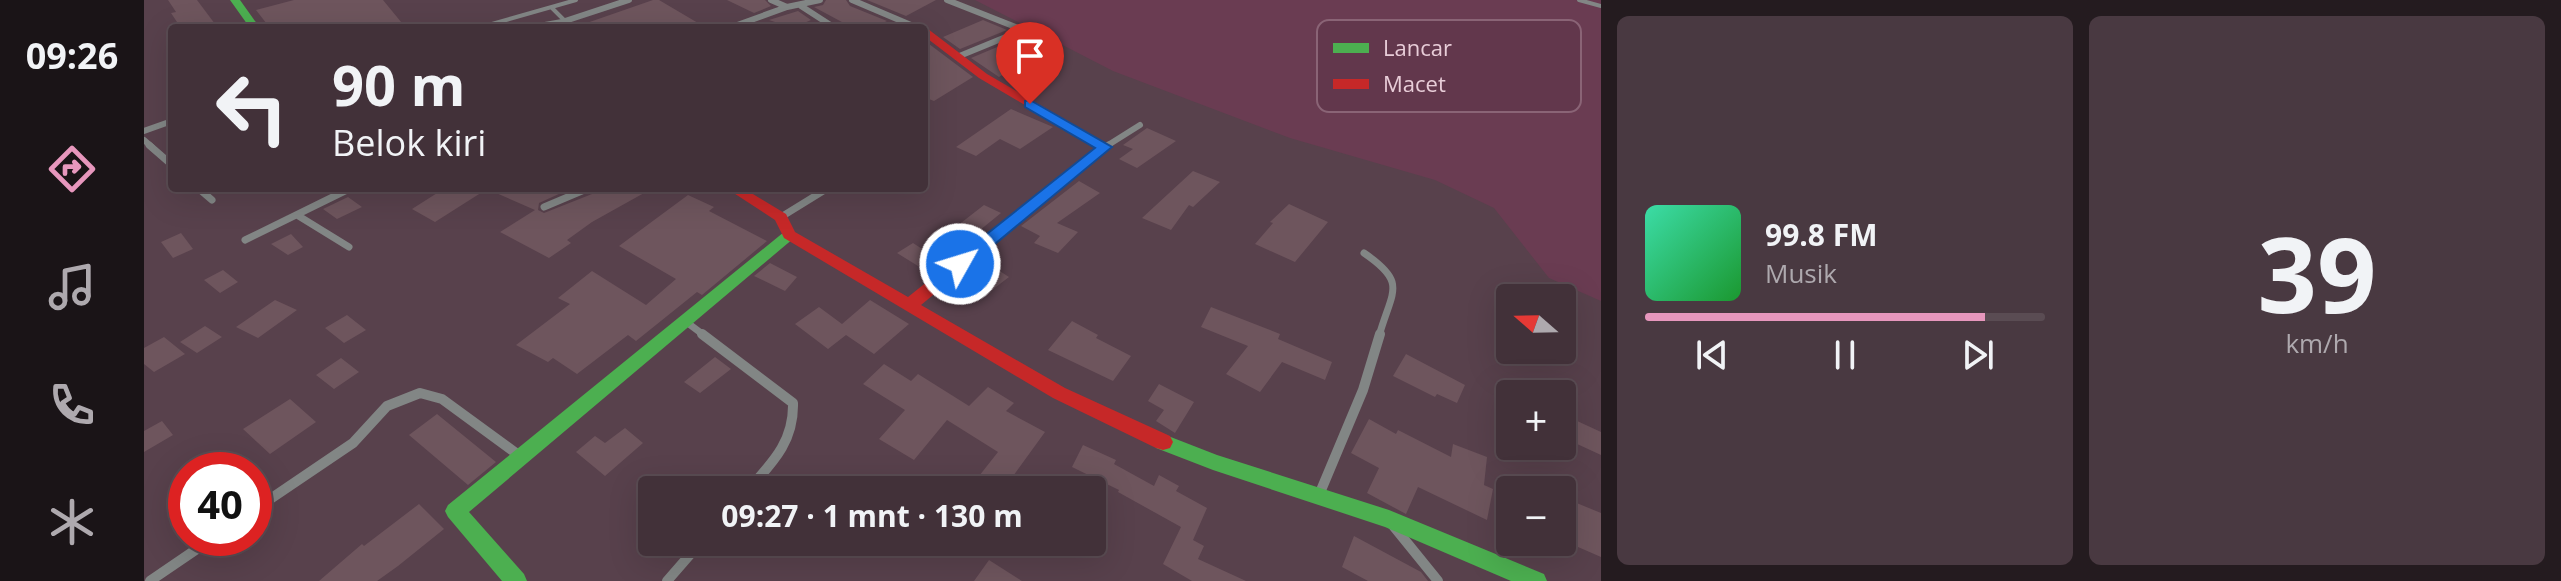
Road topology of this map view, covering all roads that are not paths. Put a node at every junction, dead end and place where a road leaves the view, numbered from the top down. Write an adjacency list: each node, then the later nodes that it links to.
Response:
1 (235, 0): 14 (street)
2 (575, 0): 12 (lane)
3 (629, 0): 13 (street)
4 (771, 0): 11 (street)
5 (820, 0): 9 (street)
6 (852, 0): 19 (street)
7 (947, 0): 21 (street)
8 (1579, 0): 10 (lane)
9 (801, 6): 11 (street); 18 (street)
10 (1601, 6)
11 (787, 7): 17 (street)
12 (552, 8): 13 (lane); 15 (lane)
13 (565, 21): 16 (street)
14 (252, 24)
15 (492, 24)
16 (549, 24)
17 (740, 24)
18 (827, 24)
19 (909, 24)
20 (928, 34): 21 (street)
21 (957, 57): 26 (street)
22 (168, 122): 24 (street)
23 (1140, 125): 26 (street)
24 (144, 131)
25 (144, 140): 27 (street)
26 (1105, 147): 41 (street)
27 (168, 161)
28 (203, 192): 33 (street)
29 (343, 192): 35 (street)
30 (580, 192): 34 (street)
31 (740, 192): 36 (street)
32 (822, 192): 36 (street)
33 (212, 200)
34 (544, 207)
35 (297, 215): 38 (street); 39 (street)
36 (781, 217): 37 (street)
37 (789, 235): 41 (street); 42 (street)
38 (245, 240)
39 (349, 247)
40 (1364, 253): 45 (street)
41 (911, 304): 45 (street)
42 (684, 320): 43 (street); 44 (street)
43 (521, 457): 46 (street); 51 (street)
44 (760, 476)
45 (1319, 495): 47 (street)
46 (272, 498)
47 (1389, 519): 53 (street); 54 (street)
48 (187, 556): 50 (street)
49 (689, 556): 52 (street)
50 (150, 581)
51 (516, 581)
52 (667, 581)
53 (1438, 581)
54 (1536, 581)

